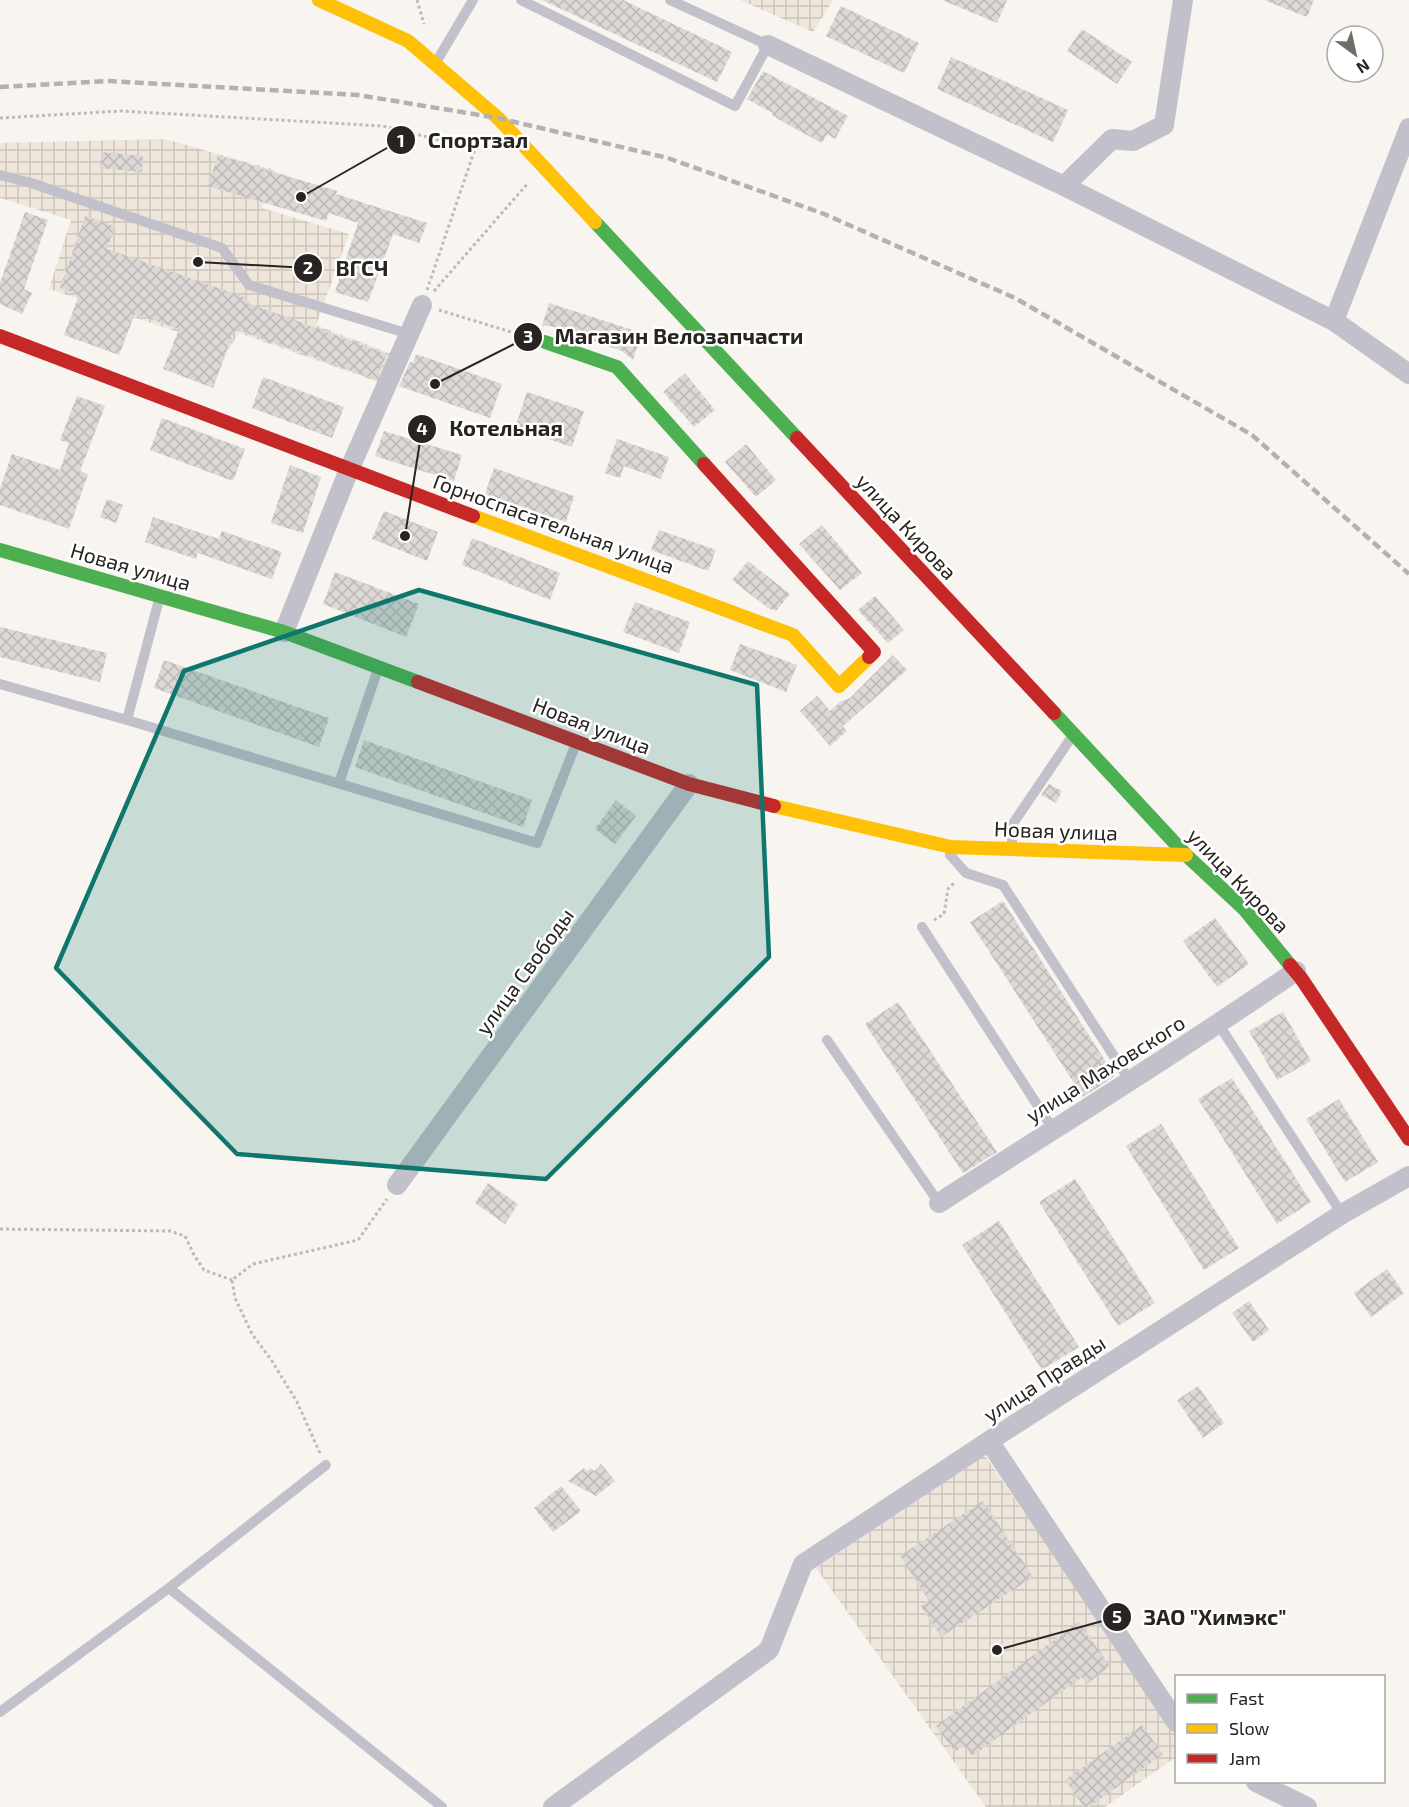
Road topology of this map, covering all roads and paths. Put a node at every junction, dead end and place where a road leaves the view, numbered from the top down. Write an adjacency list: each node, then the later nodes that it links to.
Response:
1 (319, 0): 7 (main road, улица Кирова)
2 (473, 0): 7 (lane)
3 (521, 0): 6 (lane)
4 (670, 0): 6 (lane)
5 (1183, 0): 14 (street)
6 (768, 45): 14 (street)
7 (435, 64): 9 (main road, улица Кирова)
8 (0, 118): 11 (path)
9 (498, 118): 11 (path); 12 (main road, улица Кирова)
10 (1409, 128): 16 (street)
11 (475, 149): 15 (path)
12 (543, 166): 15 (path); 28 (main road, улица Кирова)
13 (0, 175): 17 (lane)
14 (1064, 186): 16 (street)
15 (422, 305): 17 (street); 19 (path)
16 (1334, 321): 20 (street)
17 (409, 334): 21 (street)
18 (0, 336): 21 (main road, Горноспасательная улица)
19 (545, 342): 21 (main road, Горноспасательная улица)
20 (1409, 374)
21 (349, 470): 24 (street)
22 (0, 550): 23 (main road, Новая улица)
23 (160, 596): 24 (main road, Новая улица); 27 (lane)
24 (284, 632): 25 (main road, Новая улица)
25 (379, 666): 29 (main road, Новая улица); 30 (lane)
26 (0, 684): 27 (lane)
27 (127, 720): 30 (lane)
28 (1074, 734): 33 (lane); 34 (main road, улица Кирова)
29 (577, 741): 30 (lane); 31 (main road, Новая улица)
30 (339, 783)
31 (689, 784): 32 (main road, Новая улица); 44 (street, улица Свободы)
32 (951, 847): 33 (main road, Новая улица); 35 (lane)
33 (1012, 849): 34 (main road, Новая улица)
34 (1186, 855): 37 (main road, улица Кирова)
35 (966, 873): 36 (path); 40 (lane)
36 (922, 927): 41 (lane)
37 (1296, 971): 38 (street, улица Маховского); 42 (main road, улица Кирова)
38 (1219, 1025): 40 (street, улица Маховского); 46 (lane)
39 (827, 1040): 45 (lane)
40 (1130, 1081): 41 (street, улица Маховского)
41 (1053, 1129): 45 (street, улица Маховского)
42 (1409, 1140)
43 (1409, 1176): 46 (street, улица Правды)
44 (397, 1185): 48 (path)
45 (939, 1203)
46 (1342, 1214): 49 (street, улица Правды)
47 (0, 1229): 48 (path)
48 (232, 1280): 50 (path)
49 (989, 1441): 53 (street, улица Правды); 56 (street)
50 (326, 1465): 51 (lane)
51 (169, 1588): 52 (lane); 55 (lane)
52 (0, 1712)
53 (1175, 1720)
54 (1258, 1783): 57 (street)
55 (442, 1807)
56 (553, 1807)
57 (1307, 1807)

